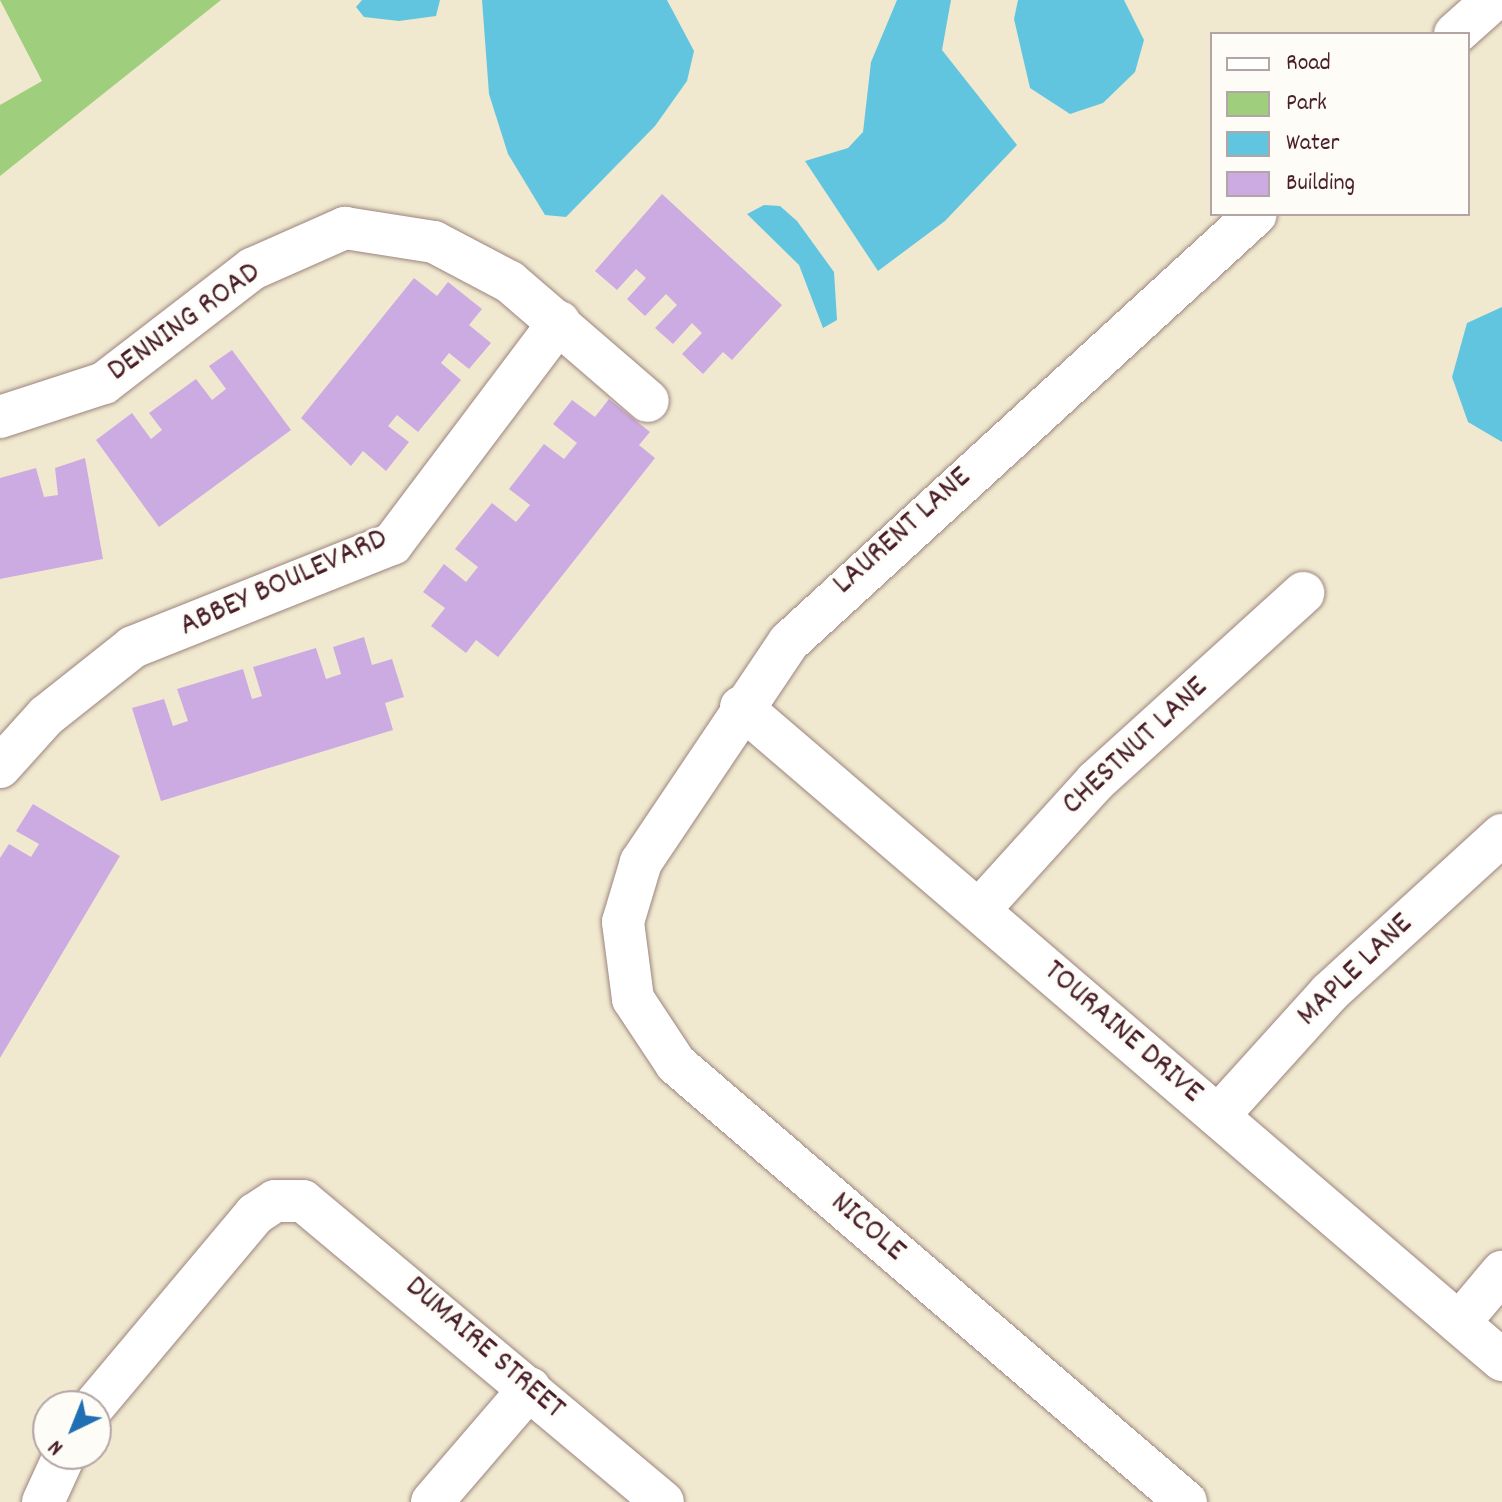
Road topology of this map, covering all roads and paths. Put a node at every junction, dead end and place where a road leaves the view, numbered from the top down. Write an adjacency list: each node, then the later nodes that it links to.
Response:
1 (1493, 0): 2 (street)
2 (1457, 32)
3 (1254, 216): 8 (street, LAURENT LANE)
4 (559, 322): 5 (street, DENNING ROAD); 6 (street, DENNING ROAD); 9 (street, ABBEY BOULEVARD)
5 (648, 401)
6 (0, 417)
7 (1303, 593): 12 (street, CHESTNUT LANE)
8 (741, 707): 11 (street, LAURENT LANE); 12 (street, TOURAINE DRIVE)
9 (0, 767)
10 (1502, 835): 13 (street, MAPLE LANE)
11 (625, 910): 23 (street, NICOLE)
12 (979, 910): 13 (street, TOURAINE DRIVE)
13 (1218, 1116): 15 (street, TOURAINE DRIVE)
14 (1502, 1272): 15 (street)
15 (1459, 1323): 16 (street, TOURAINE DRIVE)
16 (1502, 1360)
17 (530, 1388): 18 (street, DUMAIRE STREET); 21 (street); 22 (street, DUMAIRE STREET)
18 (107, 1390)
19 (58, 1470): 20 (street)
20 (43, 1502)
21 (432, 1502)
22 (663, 1502)
23 (1186, 1502)

